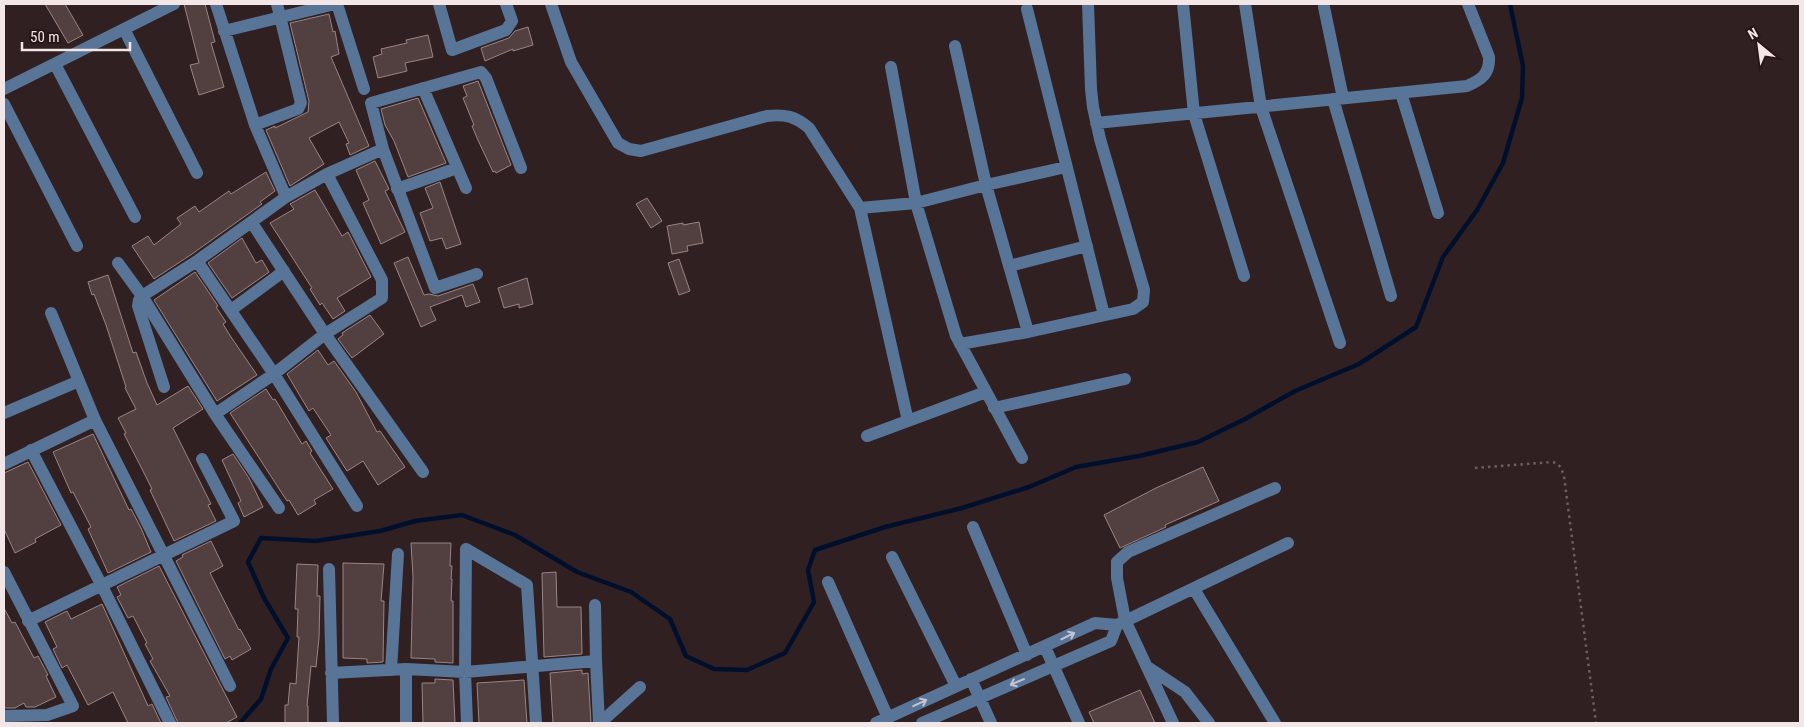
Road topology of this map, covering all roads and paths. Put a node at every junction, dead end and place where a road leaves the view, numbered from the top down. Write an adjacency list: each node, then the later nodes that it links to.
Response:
1 (174, 4): 15 (street)
2 (216, 4): 16 (street)
3 (277, 4): 14 (street)
4 (336, 4): 14 (street); 22 (street)
5 (439, 4): 6 (street)
6 (506, 4)
7 (551, 4): 41 (street)
8 (1088, 4): 28 (street)
9 (1183, 4): 27 (street)
10 (1245, 4): 26 (street)
11 (1468, 4): 23 (street)
12 (1324, 7): 24 (street)
13 (1027, 8): 31 (street)
14 (280, 17): 16 (street); 29 (street)
15 (124, 29): 18 (street); 34 (street)
16 (224, 31): 29 (street)
17 (955, 46): 36 (street)
18 (55, 64): 21 (street); 43 (street)
19 (891, 67): 40 (street)
20 (423, 88): 30 (street); 32 (street); 33 (street)
21 (4, 89)
22 (364, 89)
23 (1401, 92): 24 (street); 42 (street)
24 (1338, 99): 26 (street); 54 (street)
25 (4, 104): 45 (street)
26 (1261, 107): 27 (street); 60 (street)
27 (1194, 114): 28 (street); 52 (street)
28 (1096, 123): 57 (street)
29 (254, 125): 39 (street)
30 (382, 149): 35 (street); 38 (street)
31 (1066, 167): 36 (street); 46 (street)
32 (457, 168): 37 (street); 38 (street)
33 (521, 168)
34 (197, 173)
35 (327, 174): 39 (street); 59 (street)
36 (986, 185): 40 (street); 49 (street)
37 (466, 188)
38 (397, 189): 51 (street)
39 (286, 197): 44 (street)
40 (916, 203): 41 (street); 61 (street)
41 (860, 208): 71 (street)
42 (1438, 213)
43 (135, 217)
44 (252, 223): 47 (street); 50 (street)
45 (77, 246)
46 (1086, 246): 49 (street); 57 (street)
47 (197, 261): 53 (street); 55 (street)
48 (118, 263): 53 (street)
49 (1009, 266): 58 (street)
50 (284, 271): 55 (street); 59 (street)
51 (477, 274)
52 (1244, 276)
53 (142, 296): 65 (street); 69 (street)
54 (1391, 296)
55 (231, 310): 62 (street)
56 (51, 313): 64 (street)
57 (1104, 315): 58 (street)
58 (1028, 332): 61 (street)
59 (326, 334): 62 (street); 78 (street)
60 (1340, 343)
61 (960, 344): 66 (street)
62 (274, 374): 69 (street); 80 (street)
63 (1125, 379): 67 (street)
64 (79, 381): 68 (street); 70 (street)
65 (164, 387)
66 (986, 392): 67 (street); 71 (street)
67 (994, 408): 74 (street)
68 (4, 413)
69 (215, 414): 81 (street)
70 (95, 420): 73 (street); 84 (street)
71 (908, 421): 72 (street)
72 (867, 436)
73 (31, 450): 76 (street); 90 (street)
74 (1022, 458)
75 (202, 459): 84 (street)
76 (4, 464)
77 (1474, 468): 124 (path)
78 (423, 472)
79 (1275, 488): 94 (street)
80 (357, 506)
81 (279, 508)
82 (973, 527): 96 (street)
83 (1288, 543): 91 (street)
84 (163, 554): 90 (street); 106 (street)
85 (398, 554): 102 (street)
86 (892, 557): 107 (street)
87 (328, 569): 104 (street)
88 (4, 572): 93 (street)
89 (828, 582): 111 (street)
90 (102, 586): 93 (street); 112 (street)
91 (1194, 589): 94 (street); 123 (street)
92 (595, 606): 97 (street)
93 (28, 621): 110 (street)
94 (1121, 623): 95 (street, one-way to 94); 99 (street); 100 (street)
95 (1045, 647): 96 (street); 99 (street)
96 (1027, 655): 105 (street)
97 (596, 661): 98 (street); 117 (street)
98 (532, 667): 103 (street); 103 (street); 116 (street)
99 (1054, 667): 109 (street, one-way to 109); 120 (street)
100 (1148, 668): 121 (street); 122 (street)
101 (406, 669): 102 (street); 103 (street); 114 (street)
102 (391, 670): 104 (street)
103 (465, 672): 115 (street)
104 (331, 673): 113 (street)
105 (971, 679): 107 (street); 109 (street)
106 (230, 686)
107 (956, 686): 111 (street, one-way to 107)
108 (640, 687): 117 (street)
109 (980, 698): 118 (street); 119 (street)
110 (4, 716)
111 (890, 720)
112 (170, 723)
113 (333, 723)
114 (406, 723)
115 (467, 723)
116 (536, 723)
117 (600, 723)
118 (922, 723)
119 (991, 723)
120 (1079, 723)
121 (1173, 723)
122 (1209, 723)
123 (1274, 723)
124 (1596, 723)

